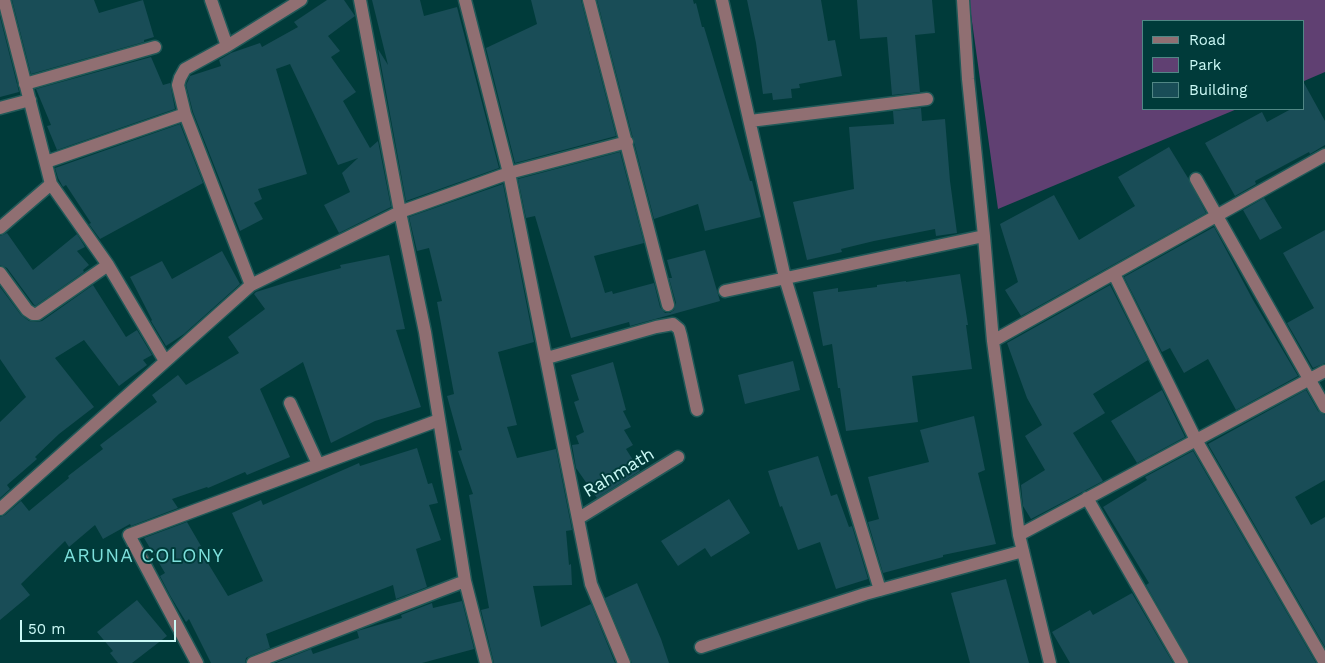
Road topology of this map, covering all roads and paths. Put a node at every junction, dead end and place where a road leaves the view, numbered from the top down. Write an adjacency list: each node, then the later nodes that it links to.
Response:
1 (4, 0): 11 (street)
2 (211, 0): 9 (street)
3 (301, 0): 9 (street)
4 (360, 0): 23 (street)
5 (465, 0): 20 (street)
6 (590, 0): 17 (street)
7 (722, 0): 16 (street)
8 (963, 0): 26 (street)
9 (227, 46): 15 (street)
10 (155, 48): 11 (street)
11 (25, 84): 13 (street)
12 (927, 99): 16 (street)
13 (30, 100): 14 (street); 19 (street)
14 (0, 108)
15 (185, 114): 19 (street); 31 (street)
16 (750, 121): 30 (street)
17 (627, 142): 20 (street); 33 (street)
18 (1325, 155): 24 (street)
19 (46, 162): 22 (street)
20 (510, 173): 23 (street); 35 (street)
21 (1196, 179): 24 (street)
22 (51, 184): 25 (street); 27 (street)
23 (400, 212): 31 (street); 42 (street)
24 (1216, 215): 29 (street); 38 (street)
25 (0, 228)
26 (984, 236): 30 (street); 34 (street)
27 (108, 265): 28 (street); 36 (street)
28 (0, 273)
29 (1114, 274): 34 (street); 43 (street)
30 (785, 278): 32 (street); 52 (street)
31 (251, 285): 36 (street)
32 (725, 291)
33 (668, 305)
34 (993, 342): 49 (street)
35 (547, 358): 41 (street); 48 (street)
36 (165, 361): 47 (street)
37 (1325, 371): 38 (street)
38 (1309, 380): 40 (street); 43 (street)
39 (290, 403): 45 (street)
40 (1325, 407)
41 (697, 410)
42 (439, 420): 45 (street); 51 (street)
43 (1196, 440): 46 (street); 60 (street)
44 (678, 457): 48 (street, Rahmath)
45 (318, 464): 54 (street)
46 (1087, 498): 49 (street); 59 (street)
47 (0, 509)
48 (579, 518): 57 (street)
49 (1019, 535): 50 (street)
50 (1023, 551): 52 (street); 58 (street)
51 (465, 581): 55 (street); 56 (street)
52 (880, 590): 53 (street)
53 (701, 647)
54 (197, 663)
55 (253, 663)
56 (486, 663)
57 (624, 663)
58 (1050, 663)
59 (1182, 663)
60 (1325, 663)

